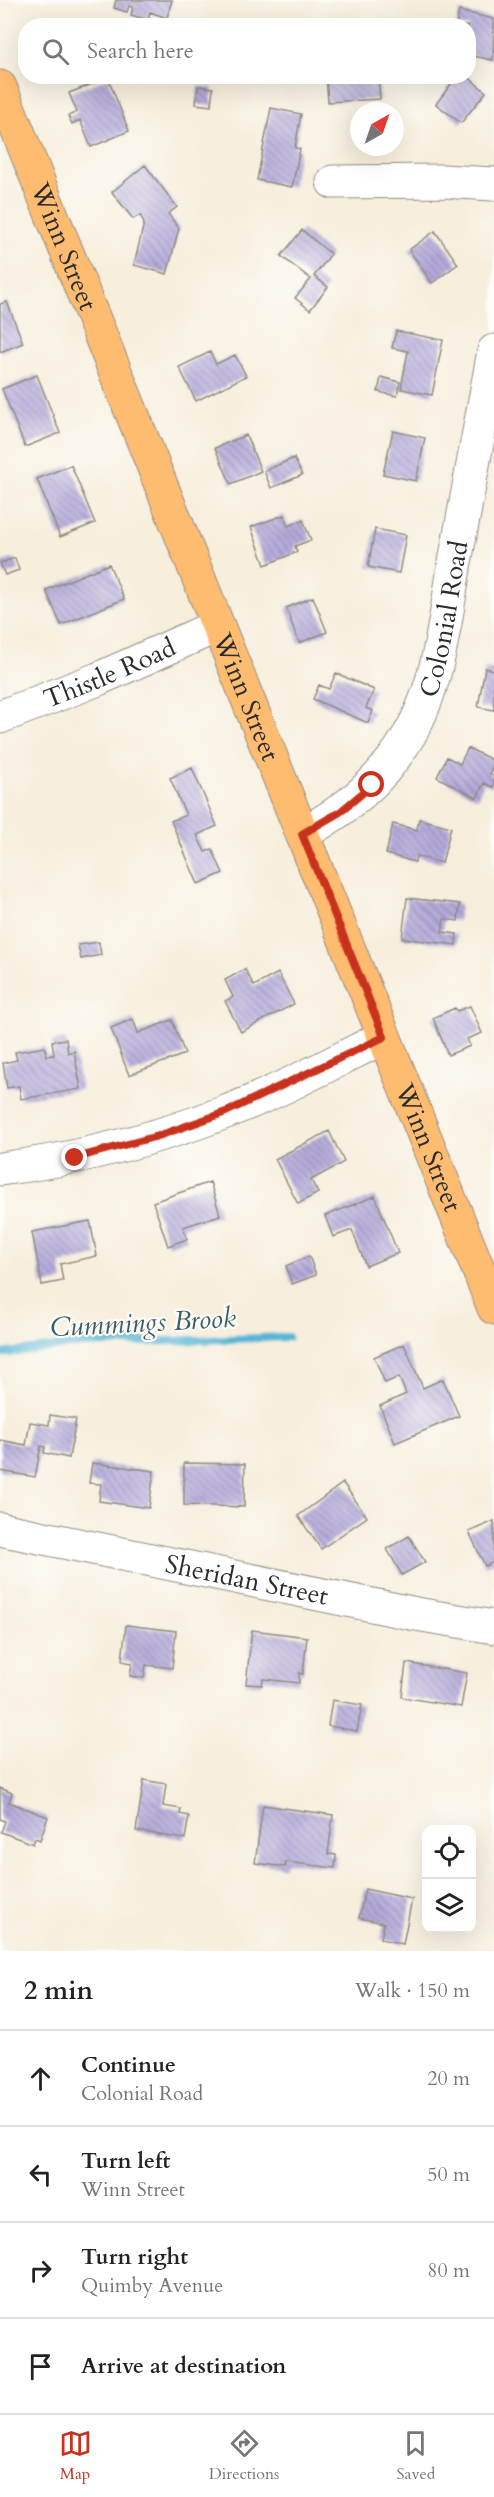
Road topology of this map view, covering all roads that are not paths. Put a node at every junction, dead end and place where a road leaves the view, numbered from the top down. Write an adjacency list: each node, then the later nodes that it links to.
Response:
1 (0, 87): 5 (main road, Winn Street)
2 (333, 182): 3 (street)
3 (494, 184)
4 (494, 351): 7 (street, Colonial Road)
5 (217, 626): 6 (street, Thistle Road); 7 (main road, Winn Street)
6 (0, 717)
7 (302, 834): 8 (main road, Winn Street)
8 (384, 1037): 9 (street); 10 (main road, Winn Street)
9 (0, 1169)
10 (494, 1308)
11 (0, 1529): 12 (street, Sheridan Street)
12 (494, 1627)

